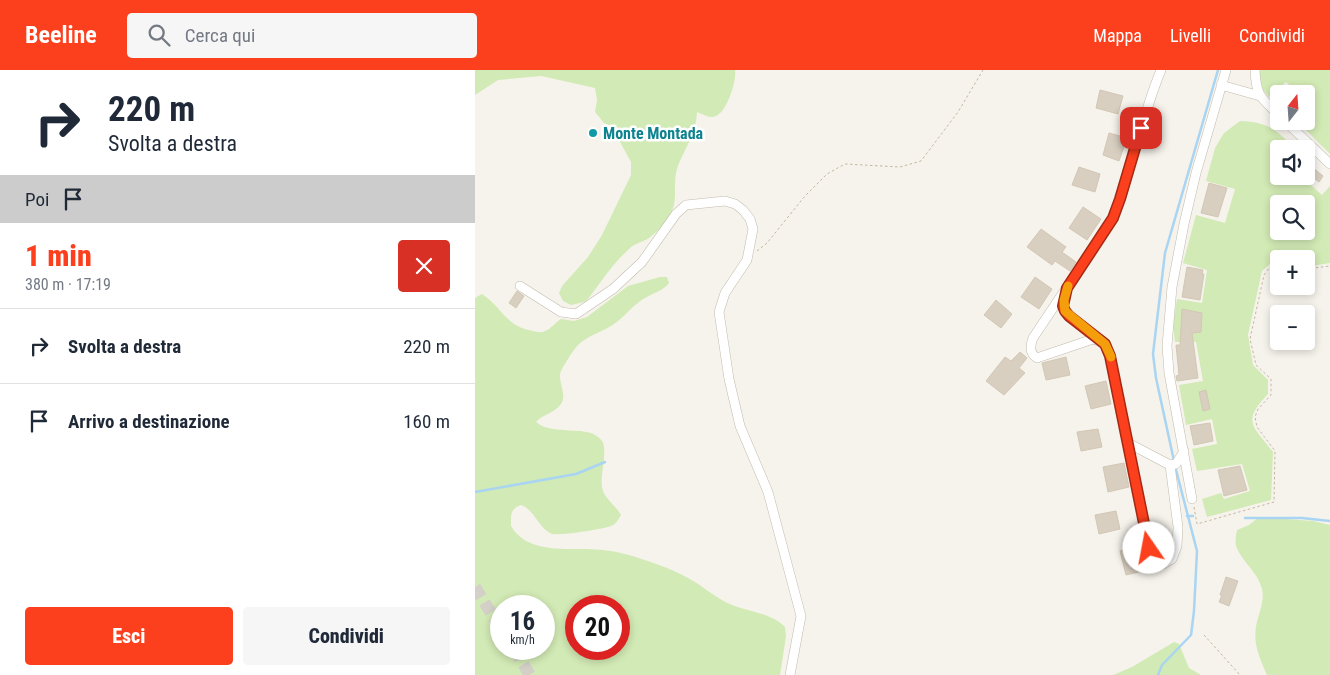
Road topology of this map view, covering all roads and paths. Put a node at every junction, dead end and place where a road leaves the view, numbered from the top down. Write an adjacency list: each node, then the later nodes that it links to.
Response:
1 (983, 70): 10 (path)
2 (1161, 70): 15 (street)
3 (1226, 70): 5 (street)
4 (1255, 70): 6 (street)
5 (1221, 85): 6 (street); 18 (street)
6 (1260, 96): 7 (street)
7 (1270, 106)
8 (1294, 130): 9 (street)
9 (1330, 164)
10 (747, 260): 14 (street); 22 (street)
11 (1330, 266): 13 (path)
12 (1270, 267): 20 (path)
13 (1315, 268)
14 (520, 286)
15 (1067, 288): 16 (street); 16 (street)
16 (1105, 344): 17 (street)
17 (1128, 442): 19 (street); 19 (street)
18 (1183, 451): 19 (street); 20 (street)
19 (1173, 464)
20 (1192, 499)
21 (1204, 635): 23 (path)
22 (790, 675)
23 (1240, 675)

